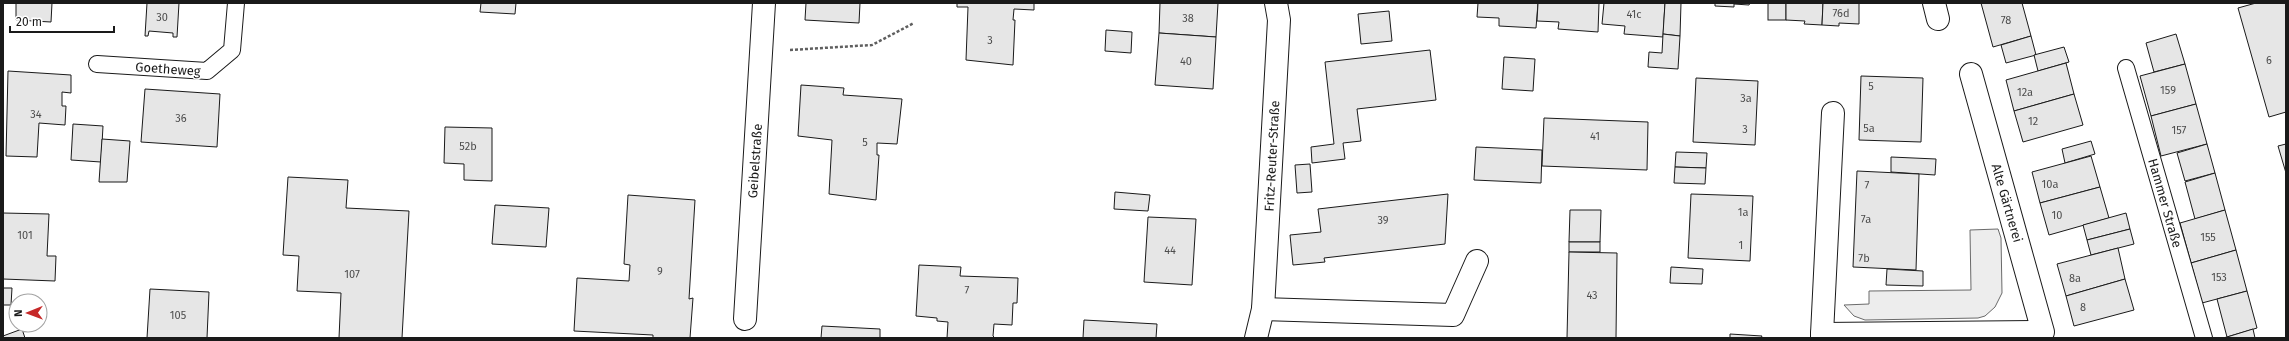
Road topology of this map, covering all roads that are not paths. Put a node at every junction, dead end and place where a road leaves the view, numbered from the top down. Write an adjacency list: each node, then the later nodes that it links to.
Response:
1 (236, 3): 4 (lane, Goetheweg)
2 (764, 3): 10 (street, Geibelstraße)
3 (1276, 3): 9 (street, Fritz-Reuter-Straße)
4 (97, 64)
5 (2126, 68): 14 (lane, Hammer Straße)
6 (1970, 74): 11 (street, Alte Gärtnerei)
7 (1833, 113): 12 (street, Alte Gärtnerei)
8 (1477, 261): 9 (street)
9 (1264, 309): 13 (street, Fritz-Reuter-Straße)
10 (745, 320)
11 (2044, 335): 12 (street, Alte Gärtnerei)
12 (1822, 336)
13 (1256, 338)
14 (2204, 338)

